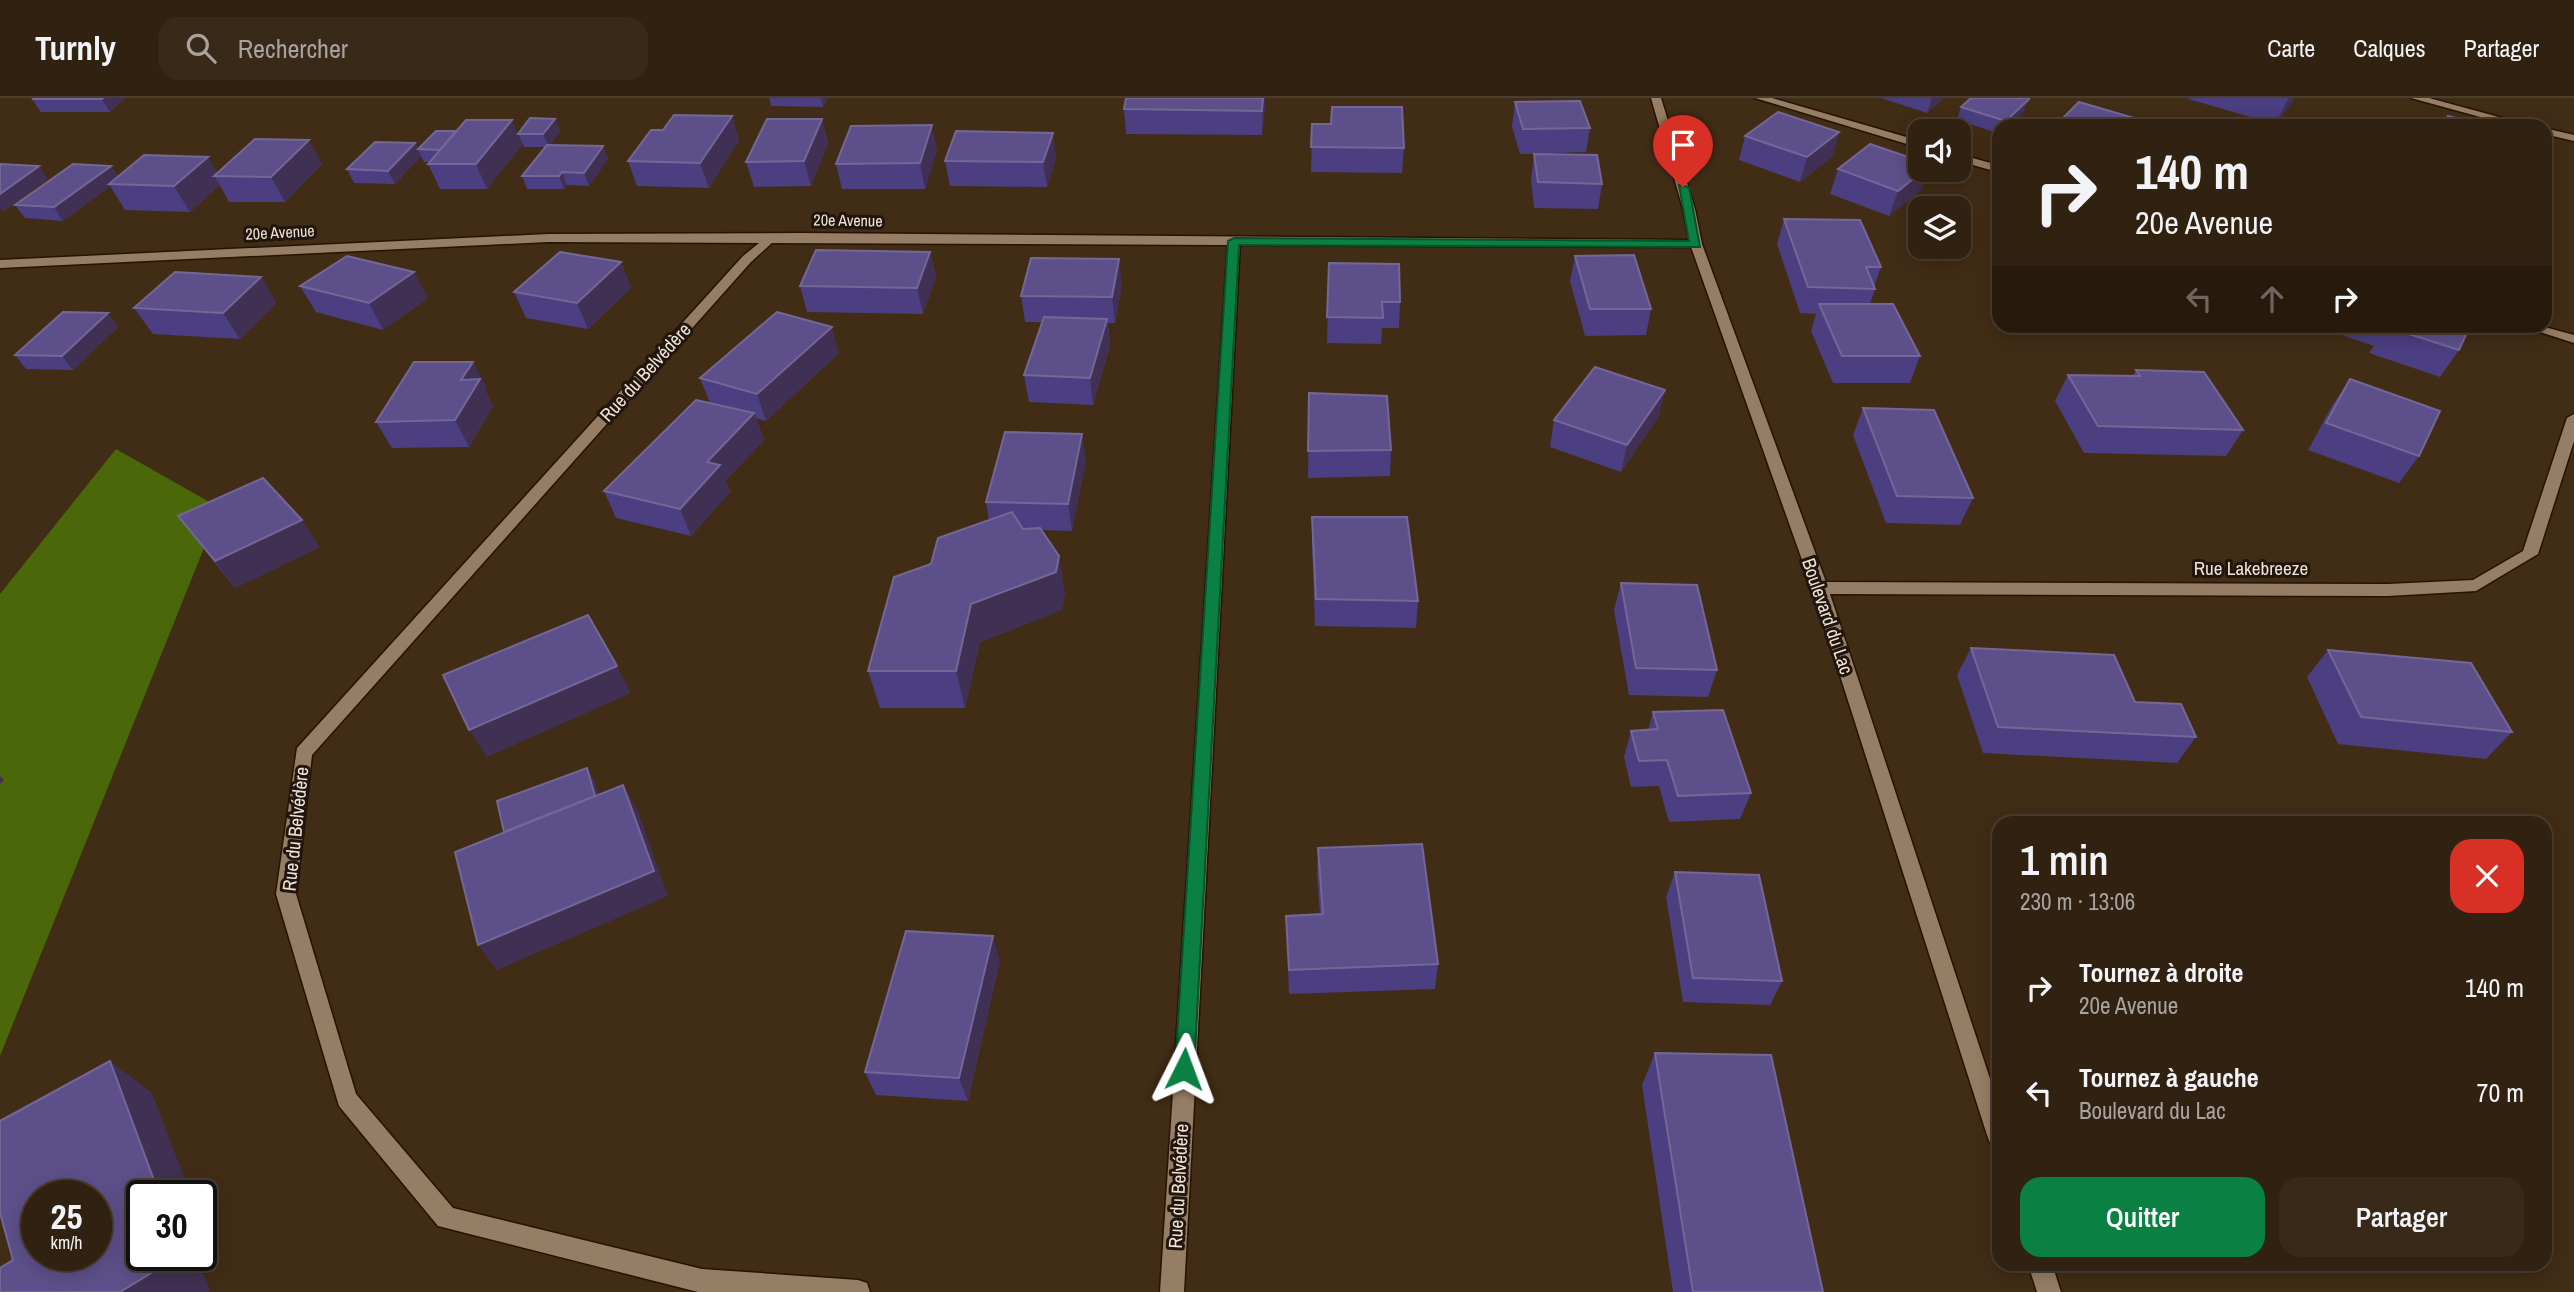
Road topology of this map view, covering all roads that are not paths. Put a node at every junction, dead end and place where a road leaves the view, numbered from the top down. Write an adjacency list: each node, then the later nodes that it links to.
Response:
1 (1656, 98): 12 (street, Boulevard du Lac)
2 (1760, 98): 7 (street)
3 (2416, 98): 4 (street)
4 (2498, 119)
5 (2552, 133): 6 (street)
6 (2574, 138)
7 (1908, 141)
8 (1971, 161): 9 (street)
9 (1992, 167)
10 (769, 239): 11 (street, 20e Avenue); 13 (street, 20e Avenue); 20 (street, Rue du Belvédère)
11 (1234, 241): 12 (street, 20e Avenue); 21 (street, Rue du Belvédère)
12 (1696, 244): 17 (street, Boulevard du Lac)
13 (0, 264)
14 (2552, 333): 15 (street)
15 (2574, 339)
16 (2574, 418): 17 (street, Rue Lakebreeze)
17 (1820, 588): 18 (street, Boulevard du Lac)
18 (1992, 1117)
19 (2042, 1271): 22 (street)
20 (858, 1292)
21 (1172, 1292)
22 (2049, 1292)

